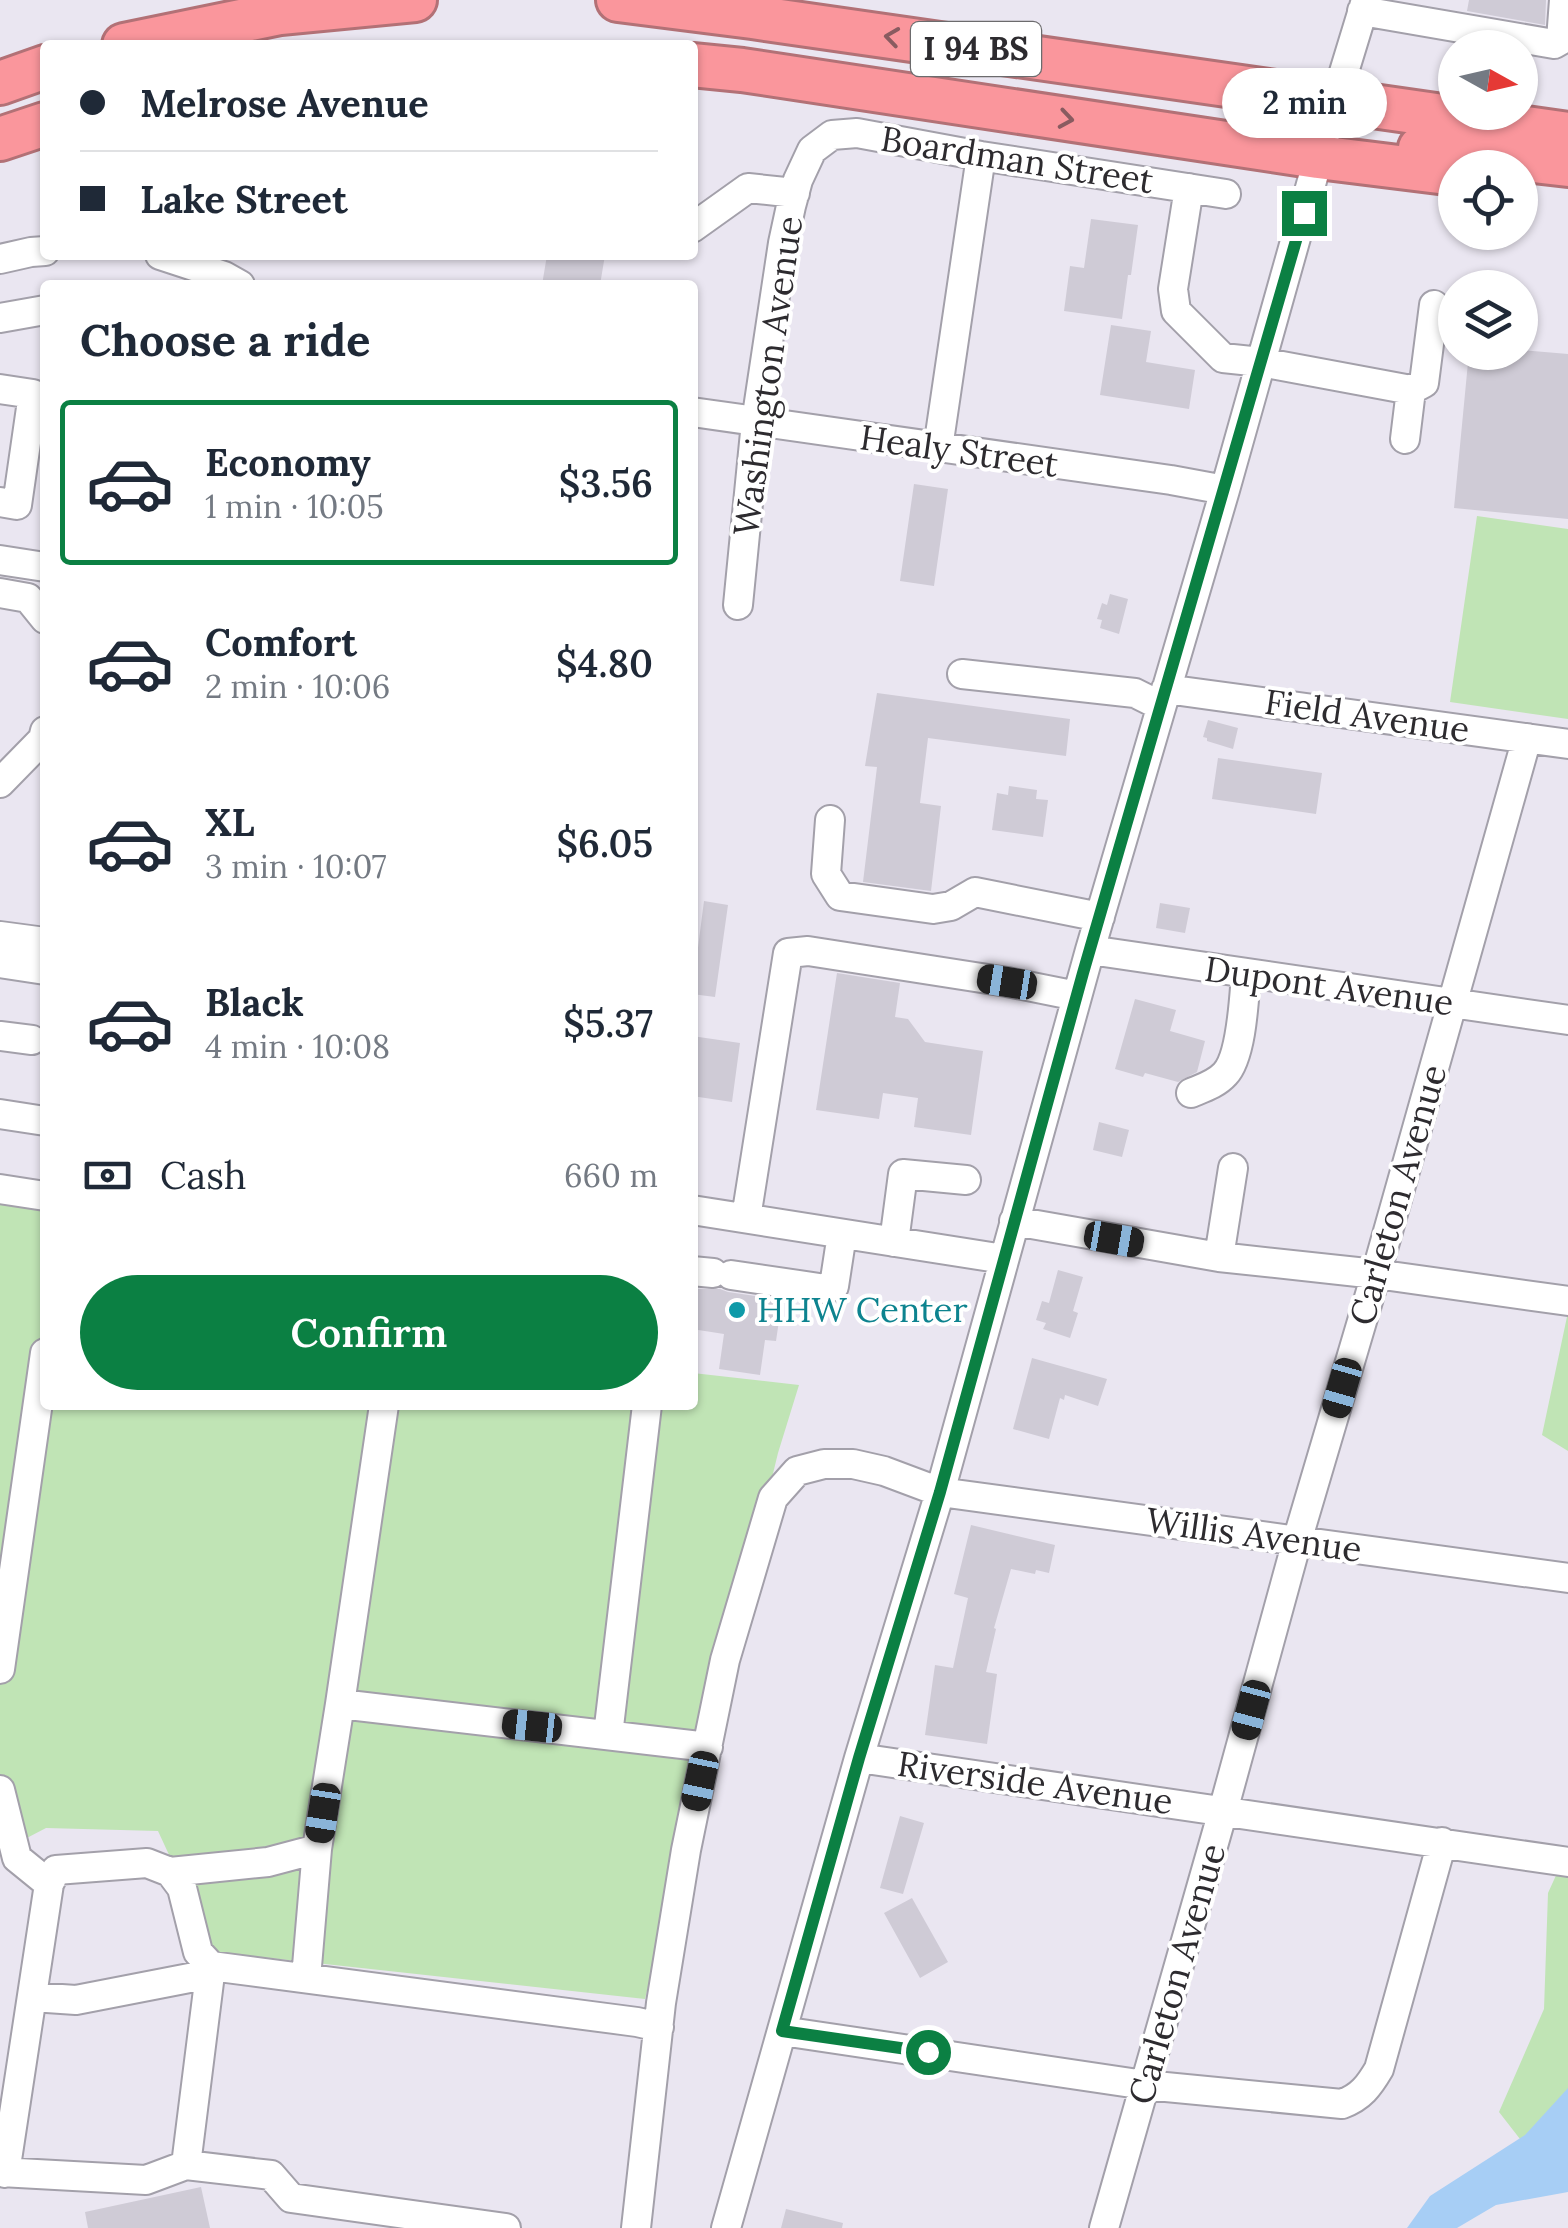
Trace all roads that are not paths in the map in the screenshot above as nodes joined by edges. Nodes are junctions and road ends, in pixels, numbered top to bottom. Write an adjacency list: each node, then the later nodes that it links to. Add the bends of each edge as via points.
1 (415, 0): 5 (highway, via 280,13)
2 (618, 0): 11 (highway, I 94 BS, one-way to 2, via 752,17)
3 (1564, 0): 6 (street)
4 (1364, 6): 6 (street, via 1554,44); 11 (street)
5 (148, 40)
6 (1564, 40)
7 (698, 67): 11 (highway, one-way to 11, via 832,84 863,75 956,77 1158,100)
8 (40, 69): 9 (highway)
9 (0, 83)
10 (40, 126): 13 (highway)
11 (1326, 130): 12 (highway, I 94 BS); 16 (highway); 17 (highway, I 94 BS); 31 (street)
12 (1568, 134)
13 (0, 139)
14 (812, 150): 15 (street, Boardman Street, via 843,132); 21 (street, Washington Avenue)
15 (981, 156): 20 (street, Boardman Street); 37 (street)
16 (1568, 166)
17 (1438, 168)
18 (1538, 184): 19 (highway)
19 (1568, 187)
20 (1190, 188): 22 (street, Boardman Street); 31 (street, via 1173,290 1176,311 1223,358)
21 (795, 193): 23 (street, via 748,188); 35 (street, Washington Avenue)
22 (1226, 194)
23 (698, 224)
24 (40, 251): 25 (street)
25 (0, 259)
26 (175, 260): 27 (street)
27 (231, 280)
28 (1434, 306): 33 (street, via 1424,383)
29 (40, 311): 30 (street)
30 (0, 318)
31 (1261, 362): 33 (street); 38 (street)
32 (0, 389): 39 (street, via 32,394 17,505)
33 (1412, 390): 36 (street)
34 (698, 413): 35 (street, Healy Street)
35 (756, 422): 37 (street, Healy Street); 43 (street, Washington Avenue)
36 (1405, 439)
37 (938, 448): 38 (street, Healy Street)
38 (1224, 490): 46 (street)
39 (0, 502)
40 (0, 560): 41 (street)
41 (40, 565)
42 (0, 593): 44 (street, via 28,598)
43 (738, 605)
44 (40, 613)
45 (962, 674): 46 (street, Field Avenue)
46 (1163, 698): 47 (street, Field Avenue); 52 (street)
47 (1527, 738): 49 (street, Field Avenue); 60 (street, Carleton Avenue)
48 (40, 743): 50 (street)
49 (1568, 744)
50 (0, 783)
51 (830, 820): 52 (street, via 826,874 840,896 933,909 975,892)
52 (1100, 916): 55 (street)
53 (0, 936): 54 (street)
54 (40, 941)
55 (1090, 950): 58 (street, Dupont Avenue); 59 (street)
56 (0, 963): 57 (street)
57 (40, 969)
58 (1246, 974): 60 (street, Dupont Avenue); 64 (street, via 1233,1062 1213,1084)
59 (1077, 996): 72 (street, via 788,953); 73 (street)
60 (1452, 1004): 61 (street, Dupont Avenue); 79 (street, Carleton Avenue)
61 (1568, 1020)
62 (0, 1036): 63 (street)
63 (32, 1040)
64 (1191, 1093)
65 (0, 1114): 66 (street)
66 (40, 1119)
67 (1232, 1168): 76 (street)
68 (966, 1180): 75 (street, via 903,1174)
69 (0, 1190): 70 (street)
70 (40, 1195)
71 (698, 1211): 72 (street)
72 (746, 1218): 74 (street)
73 (1014, 1221): 76 (street); 77 (street)
74 (842, 1234): 75 (street); 78 (street, via 834,1286 826,1289)
75 (894, 1242): 77 (street)
76 (1219, 1257): 79 (street)
77 (1004, 1259): 84 (street)
78 (712, 1273)
79 (1376, 1274): 80 (street); 85 (street, Carleton Avenue)
80 (1568, 1301)
81 (40, 1388): 87 (street)
82 (383, 1410): 88 (street)
83 (646, 1410): 89 (street)
84 (940, 1492): 85 (street, Willis Avenue); 90 (street, Willis Avenue, via 854,1464 796,1470 773,1498); 91 (street)
85 (1297, 1541): 86 (street, Willis Avenue); 93 (street, Carleton Avenue)
86 (1568, 1578)
87 (0, 1669)
88 (340, 1704): 89 (street); 95 (street)
89 (608, 1735): 90 (street)
90 (708, 1747): 102 (street, Willis Avenue)
91 (859, 1758): 93 (street, Riverside Avenue); 103 (street)
92 (0, 1790): 98 (street, via 17,1858)
93 (1223, 1811): 94 (street, Riverside Avenue); 104 (street, Carleton Avenue)
94 (1442, 1842): 96 (street, Riverside Avenue); 104 (street, via 1379,2069 1356,2099 1342,2104)
95 (317, 1849): 97 (street); 100 (street)
96 (1568, 1862)
97 (170, 1872): 98 (street, via 147,1863 56,1870); 99 (street, via 182,1888 198,1952)
98 (49, 1884): 101 (street)
99 (210, 1970): 100 (street); 101 (street, via 76,2000); 105 (street)
100 (306, 1978): 102 (street)
101 (32, 1997): 106 (street)
102 (658, 2026): 108 (street, Willis Avenue)
103 (782, 2031): 104 (street); 109 (street)
104 (1146, 2085): 110 (street, Carleton Avenue)
105 (186, 2166): 106 (street, via 146,2180); 107 (street, via 270,2176 291,2198)
106 (2, 2172)
107 (506, 2228)
108 (636, 2228)
109 (726, 2228)
110 (1104, 2228)

